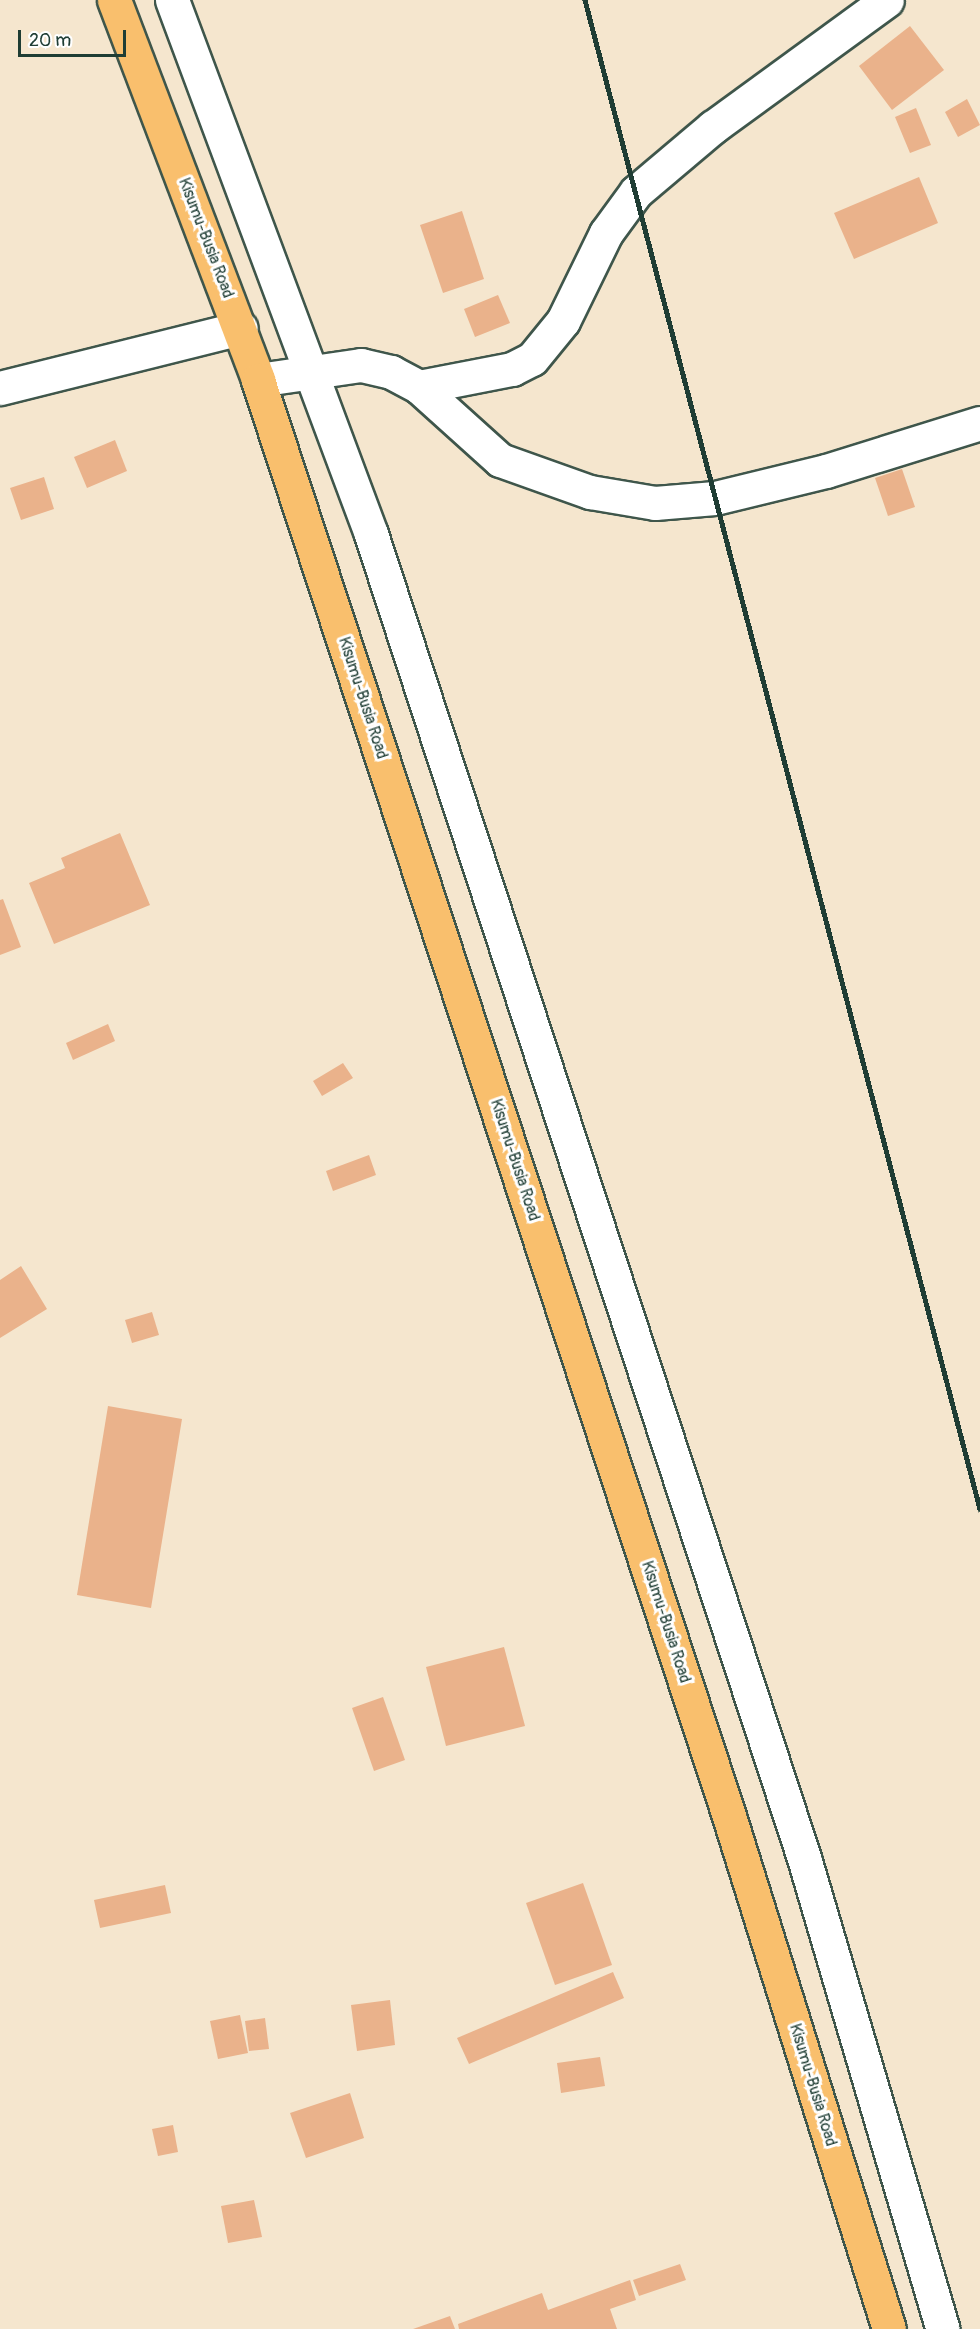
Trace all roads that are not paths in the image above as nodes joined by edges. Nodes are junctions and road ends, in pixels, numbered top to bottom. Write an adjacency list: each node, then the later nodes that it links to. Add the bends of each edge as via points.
1 (114, 0): 4 (highway, Kisumu-Busia Road)
2 (172, 0): 5 (street)
3 (887, 0): 7 (street, via 713,127 636,192 606,233 563,321 532,359 512,369)
4 (241, 328): 6 (highway, Kisumu-Busia Road); 8 (street)
5 (313, 371): 6 (street); 7 (street, via 361,366 391,372); 11 (street, via 800,1846)
6 (258, 380): 10 (highway, Kisumu-Busia Road, via 729,1816)
7 (419, 387): 9 (street, via 500,460 591,492 655,503 716,498 826,471)
8 (0, 388)
9 (980, 423)
10 (888, 2329)
11 (943, 2329)

